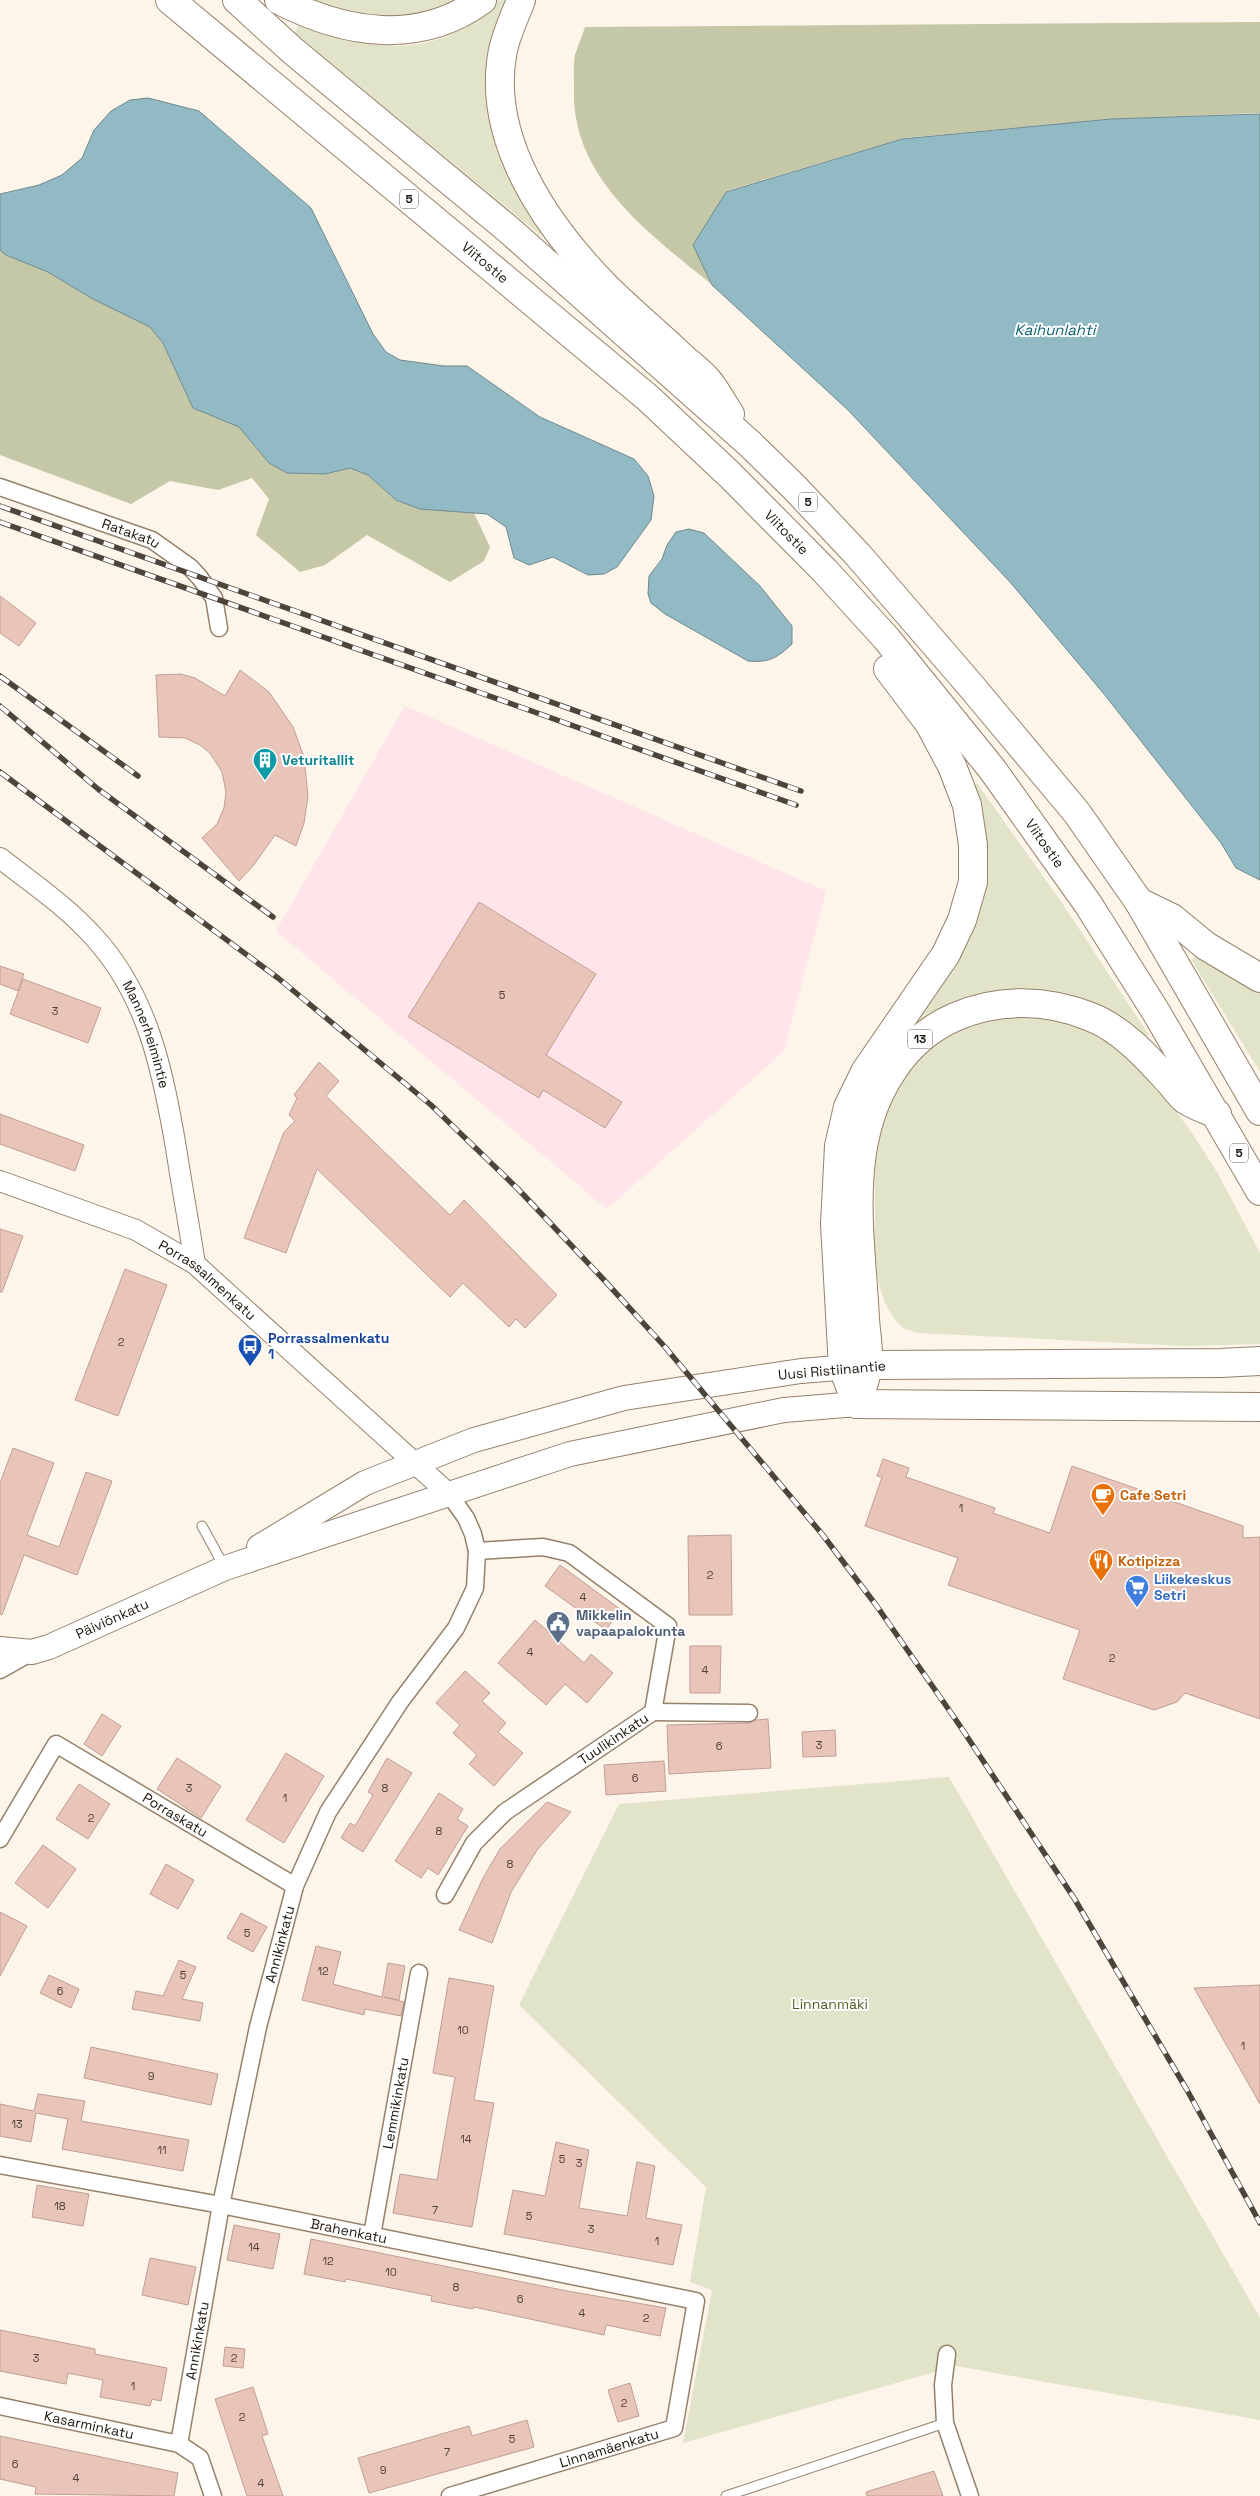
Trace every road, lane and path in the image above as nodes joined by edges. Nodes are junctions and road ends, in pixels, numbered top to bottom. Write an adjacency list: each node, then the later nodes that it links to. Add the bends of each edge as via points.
1 (170, 0): 8 (highway, Viitostie / 5, via 648,398)
2 (237, 0): 6 (highway, 5, via 293,51 509,230)
3 (279, 0): 4 (highway, via 325,20 383,32 441,22)
4 (482, 0)
5 (521, 0): 6 (highway, via 505,44 501,88 506,129 516,161 566,241 606,287 709,382)
6 (750, 444): 11 (highway, 5, via 858,555 971,686 1077,813)
7 (0, 487): 9 (street, Ratakatu, via 152,540 200,578 214,598)
8 (826, 571): 14 (highway, Viitostie / 5, via 886,638 992,769 1088,904); 19 (highway, via 874,651 929,723 952,766 967,805 973,845 973,882 962,920 946,954 865,1072 848,1107 839,1146 835,1224)
9 (219, 628)
10 (0, 858): 17 (street, Mannerheimintie, via 94,936 123,974 142,1011 166,1094)
11 (1139, 902): 12 (highway, via 1172,918 1206,946); 13 (highway, 5)
12 (1260, 978)
13 (1260, 1111)
14 (1217, 1114): 16 (highway, Viitostie / 5); 19 (highway, 13, via 1186,1100 1145,1055 1119,1034 1092,1017 1067,1009 1015,1002 978,1007 944,1022 922,1037 899,1061 882,1086 869,1116 861,1152)
15 (0, 1181): 17 (street, Porrassalmenkatu, via 136,1230)
16 (1260, 1191)
17 (196, 1264): 22 (street, Porrassalmenkatu)
18 (1260, 1361): 19 (highway, Uusi Ristiinantie)
19 (855, 1367): 20 (highway); 22 (main road, Uusi Ristiinantie, via 801,1371 624,1398 474,1440)
20 (857, 1404): 21 (highway); 23 (main road, via 784,1410 570,1454)
21 (1260, 1407)
22 (414, 1462): 23 (street, Porrassalmenkatu); 26 (main road, Päiviönkatu, via 365,1483)
23 (449, 1494): 25 (street, Annikinkatu, via 466,1518); 26 (main road, Päiviönkatu)
24 (202, 1526): 26 (lane)
25 (477, 1551): 30 (street, Tuulikinkatu, via 543,1547 569,1553 668,1626); 33 (street, Annikinkatu, via 476,1588 456,1628 400,1702 328,1812)
26 (225, 1568): 28 (main road, Päiviönkatu, via 49,1648)
27 (0, 1649): 28 (main road)
28 (32, 1652): 29 (street, Päiviönkatu)
29 (0, 1670)
30 (653, 1712): 31 (street); 34 (street, Tuulikinkatu, via 505,1812 474,1843)
31 (749, 1713)
32 (0, 1839): 33 (street, Porraskatu, via 56,1744)
33 (295, 1886): 37 (street, Annikinkatu, via 258,2027)
34 (445, 1894)
35 (419, 1973): 38 (street, Lemmikinkatu)
36 (0, 2164): 37 (street, Brahenkatu)
37 (221, 2204): 38 (street, Brahenkatu); 43 (street, Annikinkatu)
38 (372, 2235): 39 (street, Brahenkatu)
39 (696, 2302): 45 (street, Linnamäenkatu, via 674,2428)
40 (948, 2354): 42 (street, via 942,2385)
41 (0, 2406): 43 (street, Kasarminkatu)
42 (945, 2423): 46 (lane); 47 (street)
43 (179, 2444): 44 (street, via 200,2458)
44 (213, 2496)
45 (450, 2496)
46 (726, 2496)
47 (970, 2496)

